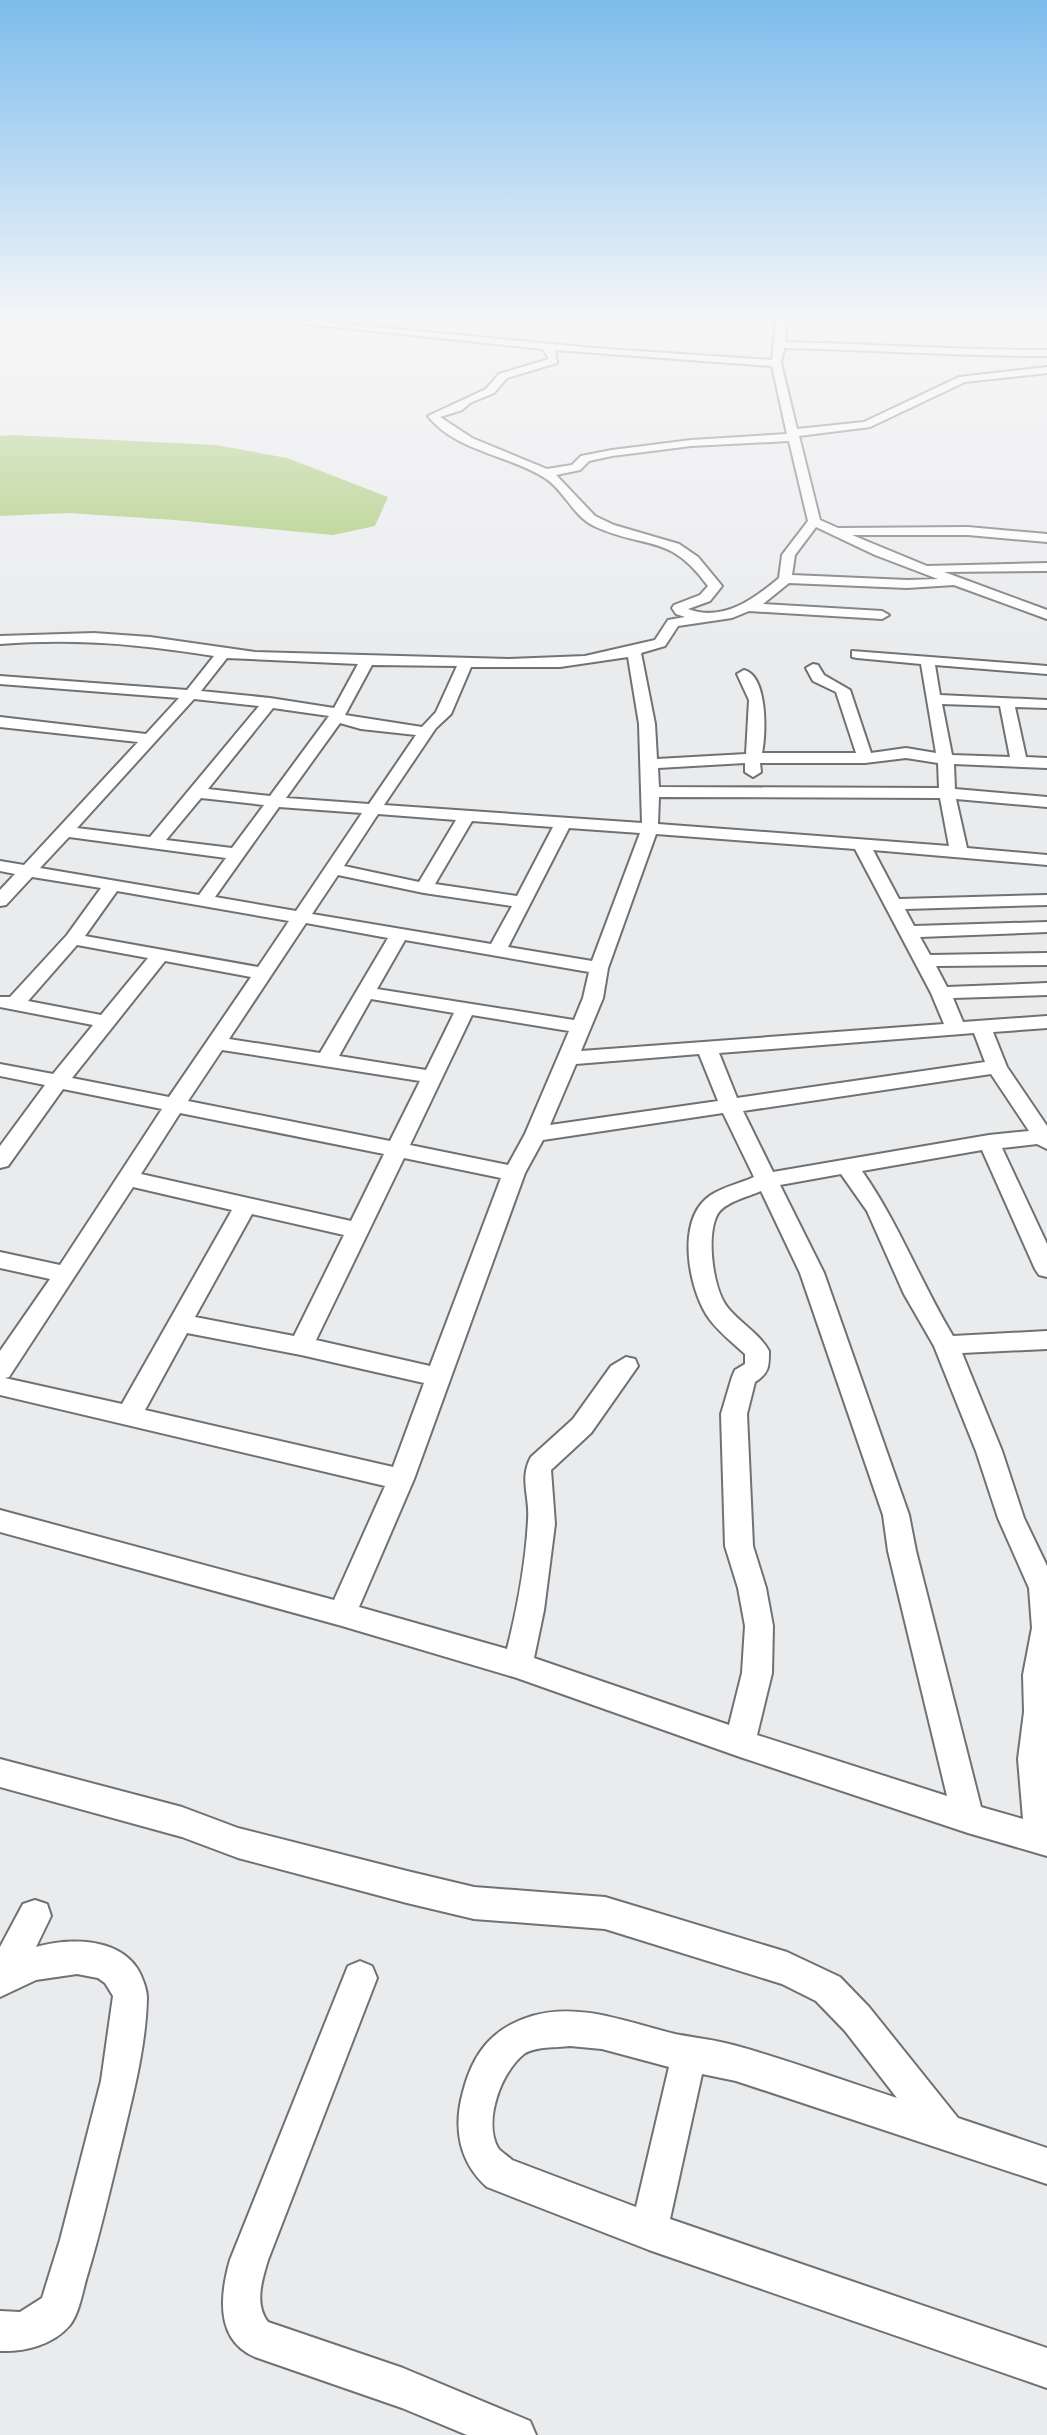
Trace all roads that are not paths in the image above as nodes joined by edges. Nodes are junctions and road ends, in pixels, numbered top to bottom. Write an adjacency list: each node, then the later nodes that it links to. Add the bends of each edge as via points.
1 (460, 435): 3 (street)
2 (794, 435): 3 (street, via 612,453 585,458 576,468); 4 (street)
3 (545, 473): 14 (street, via 567,489 590,518 618,530 671,543 692,555 715,589 699,601 678,608)
4 (814, 522): 5 (street); 9 (street, via 793,545 784,571)
5 (830, 531): 6 (street, via 969,531); 8 (street)
6 (1047, 538)
7 (1047, 567): 8 (street)
8 (925, 569): 10 (street)
9 (786, 579): 10 (street); 11 (street)
10 (957, 582): 13 (street)
11 (747, 607): 12 (street); 14 (street)
12 (882, 615)
13 (1047, 615)
14 (704, 619): 16 (street, via 673,623 660,643)
15 (0, 640): 17 (street, via 106,637)
16 (634, 652): 21 (street, via 578,662); 40 (street)
17 (224, 653): 20 (street); 26 (street)
18 (857, 654): 19 (street)
19 (928, 660): 23 (street); 27 (street)
20 (366, 662): 21 (street); 31 (street)
21 (466, 662): 33 (street, via 443,714)
22 (813, 668): 35 (street, via 818,678 838,687 846,696)
23 (1047, 670)
24 (744, 674): 36 (street, via 754,691 759,714)
25 (0, 680): 26 (street)
26 (192, 693): 28 (street); 34 (street)
27 (933, 699): 29 (street); 37 (street)
28 (270, 702): 31 (street); 43 (street)
29 (1006, 702): 30 (street); 38 (street)
30 (1047, 704)
31 (337, 715): 33 (street, via 361,724); 45 (street)
32 (0, 722): 34 (street)
33 (426, 732): 47 (street)
34 (149, 739): 51 (street)
35 (865, 758): 36 (street); 37 (street, via 906,753)
36 (750, 759): 40 (street); 42 (street)
37 (945, 759): 38 (street); 44 (street)
38 (1019, 762): 39 (street)
39 (1047, 763)
40 (650, 764): 41 (street)
41 (651, 792): 42 (street); 50 (street)
42 (757, 792): 44 (street)
43 (197, 793): 45 (street); 52 (street)
44 (947, 793): 46 (street); 54 (street)
45 (276, 802): 47 (street); 55 (street)
46 (1047, 802)
47 (374, 808): 48 (street); 58 (street)
48 (467, 815): 49 (street); 61 (street)
49 (564, 822): 50 (street); 65 (street)
50 (650, 828): 53 (street); 76 (street)
51 (63, 831): 52 (street); 59 (street)
52 (154, 843): 55 (street)
53 (861, 844): 54 (street); 66 (street)
54 (959, 852): 56 (street)
55 (236, 854): 64 (street)
56 (1047, 860)
57 (0, 866): 59 (street)
58 (333, 869): 61 (street); 67 (street)
59 (27, 871): 60 (street); 63 (street)
60 (112, 886): 64 (street); 71 (street)
61 (424, 888): 65 (street)
62 (1047, 900): 66 (street)
63 (0, 901)
64 (202, 901): 67 (street)
65 (522, 902): 72 (street)
66 (894, 904): 69 (street)
67 (300, 918): 70 (street); 77 (street)
68 (1047, 927): 69 (street)
69 (908, 932): 75 (street)
70 (399, 934): 72 (street); 79 (street)
71 (73, 939): 73 (street); 81 (street)
72 (497, 951): 76 (street)
73 (161, 954): 77 (street); 83 (street)
74 (1047, 959): 75 (street)
75 (923, 961): 80 (street)
76 (600, 968): 85 (street)
77 (263, 974): 88 (street)
78 (1047, 989): 80 (street)
79 (368, 993): 82 (street); 91 (street)
80 (941, 993): 87 (street)
81 (8, 1003): 83 (street)
82 (466, 1008): 85 (street); 94 (street)
83 (106, 1022): 95 (street)
84 (1047, 1022): 86 (street)
85 (581, 1027): 90 (street)
86 (981, 1027): 87 (street); 92 (street)
87 (955, 1028): 89 (street)
88 (216, 1043): 91 (street); 96 (street)
89 (707, 1048): 90 (street); 97 (street)
90 (568, 1058): 98 (street)
91 (326, 1060): 94 (street)
92 (998, 1067): 97 (street); 99 (street)
93 (0, 1070): 95 (street)
94 (432, 1077): 101 (street)
95 (58, 1082): 96 (street); 102 (street)
96 (174, 1106): 101 (street); 105 (street)
97 (730, 1106): 98 (street); 106 (street)
98 (536, 1134): 104 (street)
99 (1046, 1138): 100 (street)
100 (989, 1142): 103 (street); 110 (street)
101 (397, 1149): 104 (street); 108 (street)
102 (0, 1161)
103 (847, 1166): 106 (street); 114 (street, via 877,1209 916,1294)
104 (514, 1173): 118 (street)
105 (129, 1179): 107 (street); 111 (street)
106 (768, 1180): 125 (street, via 711,1205 699,1255 716,1311 757,1351 759,1361 758,1368 744,1377 734,1414 739,1546 759,1626 757,1673); 127 (street, via 812,1272 896,1515)
107 (246, 1205): 108 (street); 112 (street)
108 (357, 1230): 115 (street)
109 (0, 1260): 111 (street)
110 (1047, 1269)
111 (66, 1274): 117 (street)
112 (179, 1323): 115 (street); 120 (street)
113 (1047, 1340): 114 (street)
114 (946, 1345): 128 (street, via 1011,1518 1043,1588 1046,1628 1038,1675 1039,1712 1033,1759)
115 (301, 1346): 118 (street)
116 (626, 1366): 124 (street, via 613,1377 606,1394 581,1427 536,1471 543,1520 527,1632)
117 (0, 1370)
118 (439, 1377): 121 (street)
119 (0, 1386): 120 (street)
120 (129, 1415): 121 (street)
121 (401, 1479): 123 (street)
122 (0, 1521): 123 (street)
123 (342, 1614): 124 (street)
124 (517, 1665): 125 (street)
125 (740, 1743): 127 (street)
126 (0, 1773): 133 (street, via 182,1822 238,1843 407,1887 474,1903 605,1913 787,1969 828,1989 857,2019)
127 (968, 1818): 128 (street)
128 (1044, 1840)
129 (35, 1916): 131 (street)
130 (360, 1978): 138 (street, via 249,2260 240,2289 241,2315 255,2337 403,2388)
131 (0, 1980): 136 (street, via 36,1964 76,1957 101,1961 117,1969 129,1985 130,1996 119,2080 79,2240 57,2310 39,2325 20,2332)
132 (688, 2054): 133 (street, via 736,2063); 135 (street); 135 (street, via 603,2032 533,2032 512,2042 486,2071 476,2110 479,2149 485,2161 500,2174)
133 (945, 2131): 134 (street)
134 (1047, 2166)
135 (649, 2231): 137 (street)
136 (0, 2331)
137 (1047, 2367)
138 (516, 2435)

